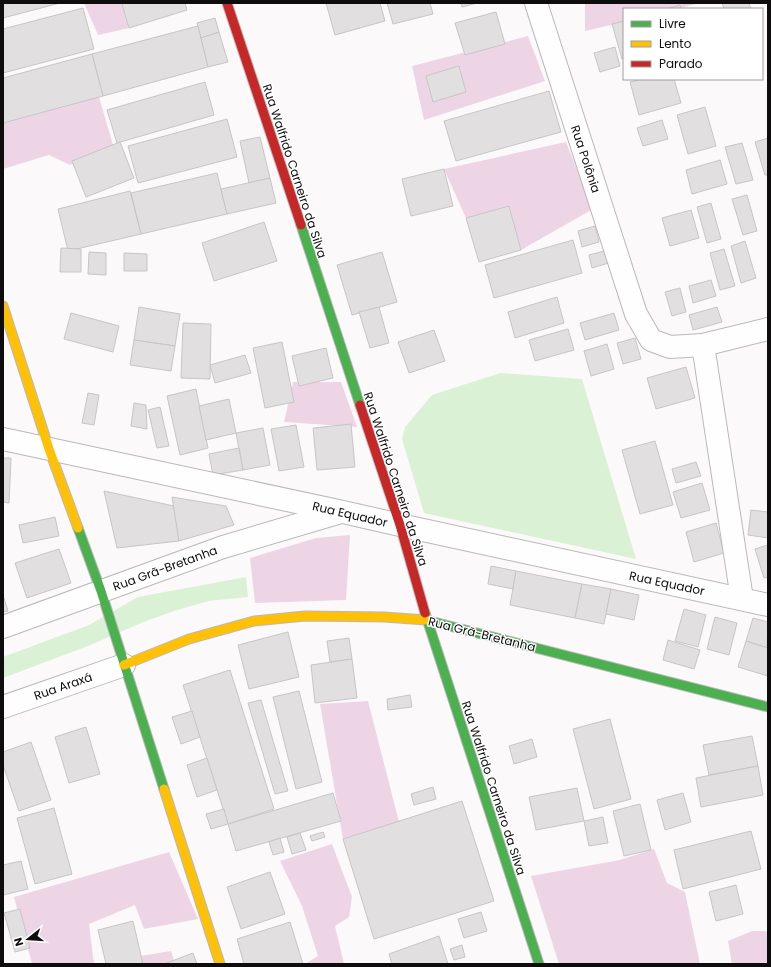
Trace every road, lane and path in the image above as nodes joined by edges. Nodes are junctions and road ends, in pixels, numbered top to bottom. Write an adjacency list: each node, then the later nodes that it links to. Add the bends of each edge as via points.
1 (227, 3): 9 (main road, Rua Walfrido Carneiro da Silva)
2 (536, 3): 5 (street, Rua Polônia, via 636,314 651,340 670,347)
3 (3, 306): 7 (main road)
4 (768, 329): 5 (street, Rua Polônia)
5 (703, 344): 11 (street)
6 (3, 439): 7 (street, Rua Equador)
7 (49, 449): 8 (street, Rua Equador); 10 (main road)
8 (343, 512): 9 (street, Rua Equador); 10 (street, Rua Grã-Bretanha, via 223,547)
9 (400, 525): 11 (street, Rua Equador); 13 (main road, Rua Walfrido Carneiro da Silva)
10 (101, 591): 14 (street); 15 (main road)
11 (742, 599): 12 (street, Rua Equador)
12 (768, 605)
13 (427, 620): 15 (main road, Rua Grã-Bretanha, via 305,616 254,621 189,639); 17 (main road, Rua Grã-Bretanha); 19 (main road, Rua Walfrido Carneiro da Silva)
14 (3, 627)
15 (124, 665): 16 (street, Rua Araxá); 18 (main road)
16 (3, 707)
17 (768, 707)
18 (220, 964)
19 (539, 964)

